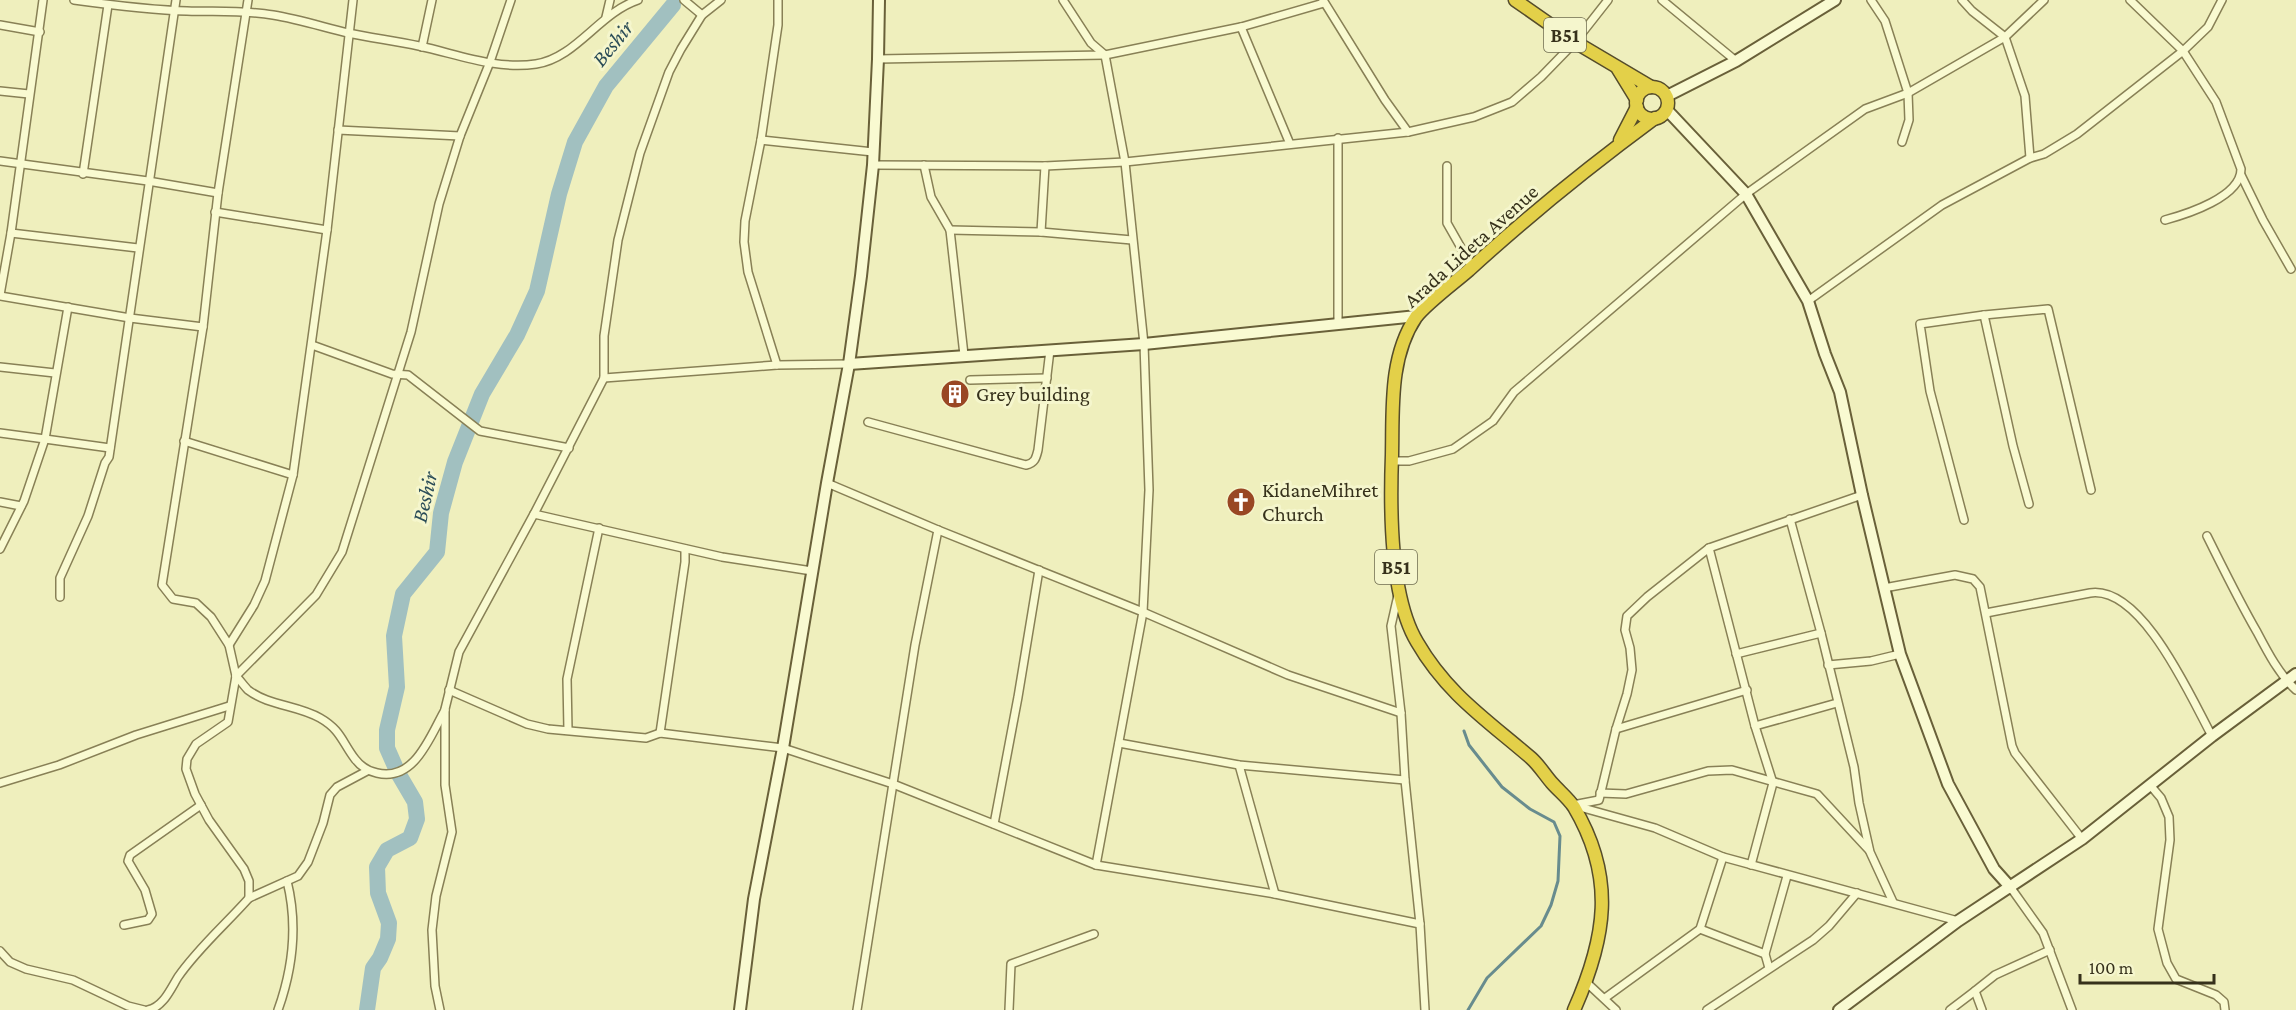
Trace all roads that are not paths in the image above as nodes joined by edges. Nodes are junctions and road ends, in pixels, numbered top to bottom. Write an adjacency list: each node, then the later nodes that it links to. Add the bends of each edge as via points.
1 (43, 0): 32 (street)
2 (74, 0): 25 (street)
3 (176, 0): 26 (street)
4 (248, 0): 27 (street)
5 (353, 0): 33 (street)
6 (432, 0): 36 (street)
7 (511, 0): 41 (street)
8 (610, 0): 29 (street)
9 (638, 0): 29 (street)
10 (684, 0): 28 (street)
11 (721, 0): 28 (street)
12 (778, 0): 55 (street, via 778,25)
13 (879, 0): 39 (street)
14 (1063, 0): 38 (street, via 1091,43)
15 (1515, 0): 35 (highway, B51)
16 (1608, 0): 35 (street)
17 (1662, 0): 40 (street)
18 (1835, 0): 40 (street)
19 (1871, 0): 45 (street, via 1884,21)
20 (1962, 0): 34 (street)
21 (2044, 0): 34 (street)
22 (2130, 0): 37 (street)
23 (2222, 0): 37 (street, via 2208,27)
24 (1324, 2): 31 (street); 52 (street)
25 (108, 5): 26 (street); 68 (street)
26 (174, 11): 27 (street); 70 (street)
27 (244, 14): 33 (street, via 271,15); 71 (street)
28 (702, 15): 100 (street, via 669,72 640,153 618,240 604,336)
29 (606, 17): 41 (street, via 579,42 552,59 523,65)
30 (0, 25): 32 (street)
31 (1241, 27): 38 (street); 57 (street)
32 (40, 32): 46 (street)
33 (348, 33): 36 (street); 51 (street)
34 (2005, 36): 45 (street); 60 (street, via 2025,96)
35 (1575, 42): 42 (highway, B51); 52 (street, via 1512,102 1474,117)
36 (422, 47): 41 (street)
37 (2183, 51): 60 (street, via 2077,134); 69 (street, via 2222,116)
38 (1105, 55): 39 (street); 62 (street)
39 (878, 59): 59 (street)
40 (1736, 61): 47 (street)
41 (490, 62): 53 (street)
42 (1617, 68): 43 (highway, B51); 48 (highway, B51)
43 (1651, 87): 47 (highway, B51); 48 (highway, Arada Lideta Avenue / B51, via 1640,92)
44 (0, 91): 46 (street)
45 (1908, 93): 56 (street, via 1909,120); 72 (street, via 1865,109)
46 (29, 94): 63 (street)
47 (1667, 96): 49 (highway)
48 (1637, 104): 50 (highway, B51, via 1641,114); 58 (highway, Arada Lideta Avenue / B51)
49 (1666, 110): 50 (highway, Arada Lideta Avenue / B51); 72 (street)
50 (1655, 118): 58 (highway, Arada Lideta Avenue / B51)
51 (338, 130): 53 (street); 75 (street)
52 (1408, 132): 54 (street)
53 (460, 136): 99 (street, via 439,204 418,306)
54 (1338, 138): 57 (street); 89 (street)
55 (760, 140): 59 (street); 96 (street, via 744,242 748,272)
56 (1902, 142)
57 (1290, 144): 62 (street)
58 (1618, 144): 81 (highway, Arada Lideta Avenue / B51)
59 (873, 152): 64 (street)
60 (2030, 158): 84 (street, via 1941,205)
61 (0, 161): 63 (street)
62 (1125, 162): 66 (street); 79 (street)
63 (21, 164): 68 (street); 78 (street)
64 (873, 165): 65 (street); 95 (street)
65 (924, 165): 66 (street); 76 (street, via 931,198)
66 (1045, 166): 77 (street)
67 (1446, 166): 81 (street, via 1447,223)
68 (83, 174): 70 (street)
69 (2241, 175): 74 (street, via 2231,190 2198,210); 82 (street)
70 (148, 180): 71 (street); 80 (street)
71 (218, 193): 73 (street)
72 (1746, 194): 84 (street); 109 (street, via 1514,392 1493,421 1453,449 1409,461)
73 (215, 212): 75 (street); 90 (street)
74 (2165, 220)
75 (327, 230): 92 (street)
76 (950, 230): 77 (street); 94 (street)
77 (1041, 232): 79 (street)
78 (11, 233): 80 (street); 83 (street)
79 (1132, 240): 91 (street)
80 (138, 248): 88 (street)
81 (1472, 267): 87 (highway, Arada Lideta Avenue / B51)
82 (2291, 269)
83 (0, 295): 85 (street)
84 (1808, 301): 113 (street, via 1840,392)
85 (68, 307): 88 (street); 98 (street)
86 (1984, 315): 112 (street, via 2048,309); 115 (street); 119 (street, via 1920,324 1930,391)
87 (1417, 316): 89 (street); 109 (highway, Arada Lideta Avenue / B51, via 1402,346 1394,382)
88 (130, 318): 90 (street); 107 (street)
89 (1338, 323): 91 (street)
90 (203, 327): 106 (street)
91 (1143, 344): 93 (street); 131 (street, via 1149,490)
92 (312, 345): 99 (street); 110 (street)
93 (1050, 350): 94 (street); 101 (street)
94 (964, 356): 95 (street)
95 (849, 364): 96 (street); 111 (street)
96 (777, 366): 100 (street)
97 (0, 367): 98 (street)
98 (55, 373): 105 (street)
99 (398, 375): 108 (street, via 408,375 480,431); 139 (street, via 342,552 316,595)
100 (604, 378): 108 (street)
101 (1047, 378): 102 (street); 103 (street, via 1038,450 1035,461 1026,465)
102 (970, 380)
103 (868, 422)
104 (0, 433): 105 (street)
105 (45, 439): 107 (street); 116 (street)
106 (184, 441): 110 (street); 134 (street, via 162,585 173,599 196,603)
107 (110, 448): 130 (street, via 88,516 60,578)
108 (569, 448): 117 (street)
109 (1392, 461): 129 (highway, Arada Lideta Avenue / B51, via 1393,544)
110 (293, 475): 134 (street, via 265,581)
111 (827, 483): 121 (street); 127 (street)
112 (2091, 490)
113 (1862, 495): 118 (street); 128 (street)
114 (0, 502): 116 (street)
115 (2029, 504)
116 (21, 506): 124 (street)
117 (534, 514): 120 (street); 141 (street, via 459,652)
118 (1790, 519): 123 (street); 133 (street)
119 (1964, 520)
120 (599, 528): 125 (street); 150 (street, via 567,679)
121 (938, 530): 126 (street); 160 (street)
122 (2207, 536): 140 (street)
123 (1709, 548): 135 (street); 149 (street, via 1627,616 1625,630 1632,670)
124 (0, 549)
125 (685, 549): 127 (street); 151 (street)
126 (1039, 570): 131 (street); 165 (street)
127 (812, 571): 154 (street)
128 (1884, 588): 132 (street, via 1955,575 1973,579 1980,587); 136 (street)
129 (1399, 592): 147 (street, via 1390,626); 164 (highway, Arada Lideta Avenue / B51, via 1415,640 1437,671 1463,702 1533,760)
130 (60, 597)
131 (1143, 612): 147 (street, via 1288,675); 153 (street)
132 (1986, 613): 152 (street, via 2105,592 2142,619 2165,651); 166 (street, via 2015,753)
133 (1821, 633): 135 (street); 137 (street)
134 (229, 645): 139 (street)
135 (1736, 654): 142 (street)
136 (1900, 654): 137 (street); 173 (street, via 1948,784 1994,869)
137 (1828, 665): 144 (street)
138 (2296, 674): 140 (street)
139 (236, 676): 145 (street); 156 (street, via 248,690 277,704 303,710 333,727)
140 (2286, 681): 143 (street); 152 (street)
141 (449, 690): 146 (street); 150 (street, via 527,724)
142 (1747, 690): 148 (street); 149 (street)
143 (2296, 690)
144 (1837, 703): 148 (street); 167 (street)
145 (230, 706): 158 (street); 163 (street, via 225,726 196,744 187,759 186,769)
146 (445, 709): 156 (street, via 409,767 386,775); 192 (street, via 445,785 452,832 432,930)
147 (1401, 713): 157 (street)
148 (1755, 726): 159 (street)
149 (1616, 729): 162 (street)
150 (568, 730): 151 (street, via 646,738)
151 (660, 733): 154 (street)
152 (2212, 736): 161 (street)
153 (1119, 743): 155 (street); 169 (street)
154 (783, 748): 160 (street); 193 (street, via 754,899)
155 (1239, 765): 157 (street); 175 (street)
156 (367, 771): 172 (street, via 330,795 308,862 298,876)
157 (1405, 780): 179 (street)
158 (0, 783)
159 (1773, 783): 162 (street, via 1721,769 1626,794); 167 (street, via 1817,794); 170 (street)
160 (893, 784): 165 (street); 194 (street)
161 (2150, 785): 166 (street); 204 (street, via 2169,817 2170,840 2158,928 2167,963 2176,980 2217,995)
162 (1600, 793): 164 (street, via 1599,800)
163 (201, 805): 176 (street, via 244,869 249,880); 180 (street, via 130,855 128,861 145,890 152,914 148,920)
164 (1573, 805): 168 (street, via 1654,828); 187 (highway, Arada Lideta Avenue / B51, via 1598,865 1603,900)
165 (994, 824): 169 (street)
166 (2082, 839): 173 (street)
167 (1870, 852): 177 (street)
168 (1723, 857): 170 (street); 181 (street)
169 (1096, 865): 175 (street)
170 (1751, 865): 171 (street)
171 (1787, 876): 174 (street); 185 (street)
172 (287, 881): 176 (street); 191 (street, via 293,904 293,951)
173 (2011, 888): 178 (street); 183 (street, via 2043,933)
174 (1857, 893): 177 (street); 186 (street, via 1829,927)
175 (1275, 894): 179 (street)
176 (249, 898): 190 (street)
177 (1893, 902): 178 (street)
178 (1958, 921): 200 (street)
179 (1420, 924): 196 (street)
180 (124, 926)
181 (1700, 929): 185 (street); 189 (street)
182 (1094, 934): 195 (street, via 1011,964)
183 (2050, 950): 188 (street, via 1995,975); 203 (street)
184 (0, 951): 190 (street, via 10,962 26,969 73,980 128,1006)
185 (1765, 954): 186 (street)
186 (1769, 968): 199 (street)
187 (1586, 982): 189 (street); 197 (highway, Arada Lideta Avenue / B51)
188 (1975, 991): 201 (street); 202 (street)
189 (1605, 998): 198 (street)
190 (151, 1010)
191 (278, 1010)
192 (440, 1010)
193 (740, 1010)
194 (856, 1010)
195 (1009, 1010)
196 (1425, 1010)
197 (1574, 1010)
198 (1616, 1010)
199 (1707, 1010)
200 (1839, 1010)
201 (1950, 1010)
202 (1982, 1010)
203 (2072, 1010)
204 (2225, 1010)

